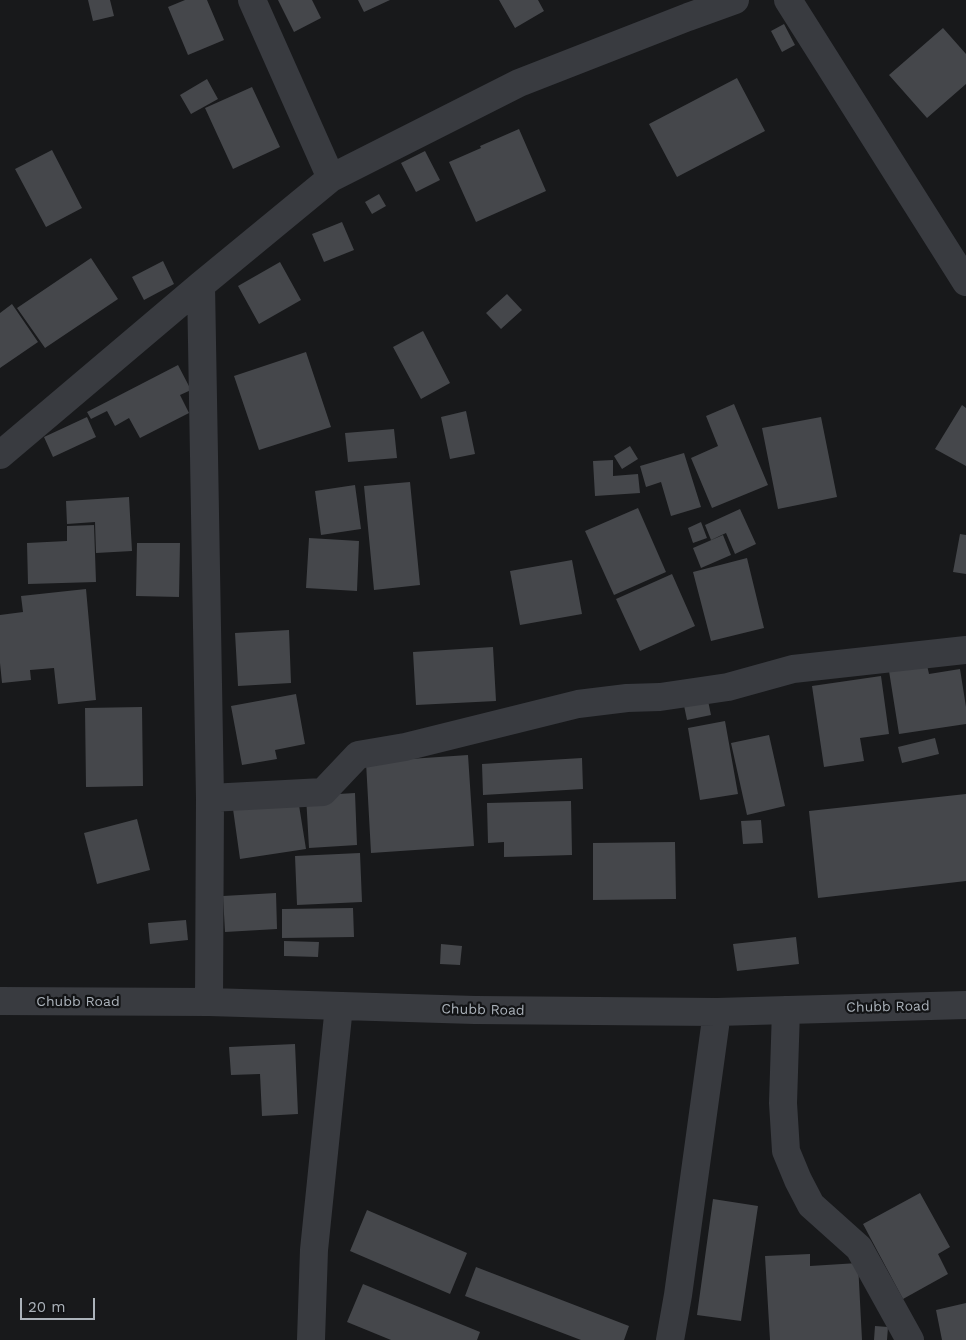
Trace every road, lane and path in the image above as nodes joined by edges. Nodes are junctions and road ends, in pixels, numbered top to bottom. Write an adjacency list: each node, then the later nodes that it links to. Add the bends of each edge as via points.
1 (252, 0): 5 (street)
2 (735, 0): 4 (street)
3 (788, 0): 6 (street)
4 (685, 9): 5 (street, via 519,83)
5 (331, 178): 7 (street)
6 (966, 282)
7 (202, 285): 8 (street); 10 (street)
8 (0, 454)
9 (966, 650): 10 (street, via 793,669 728,687 578,704 405,747 358,755 323,792)
10 (210, 798): 12 (street)
11 (0, 1001): 12 (street, Chubb Road)
12 (209, 1002): 13 (street, Chubb Road)
13 (339, 1006): 16 (street, Chubb Road); 17 (street, via 314,1250)
14 (966, 1006): 15 (street, Chubb Road)
15 (786, 1010): 16 (street, Chubb Road); 19 (street, via 783,1103 786,1151 811,1205 859,1248)
16 (717, 1012): 18 (street)
17 (311, 1340)
18 (670, 1340)
19 (910, 1340)

